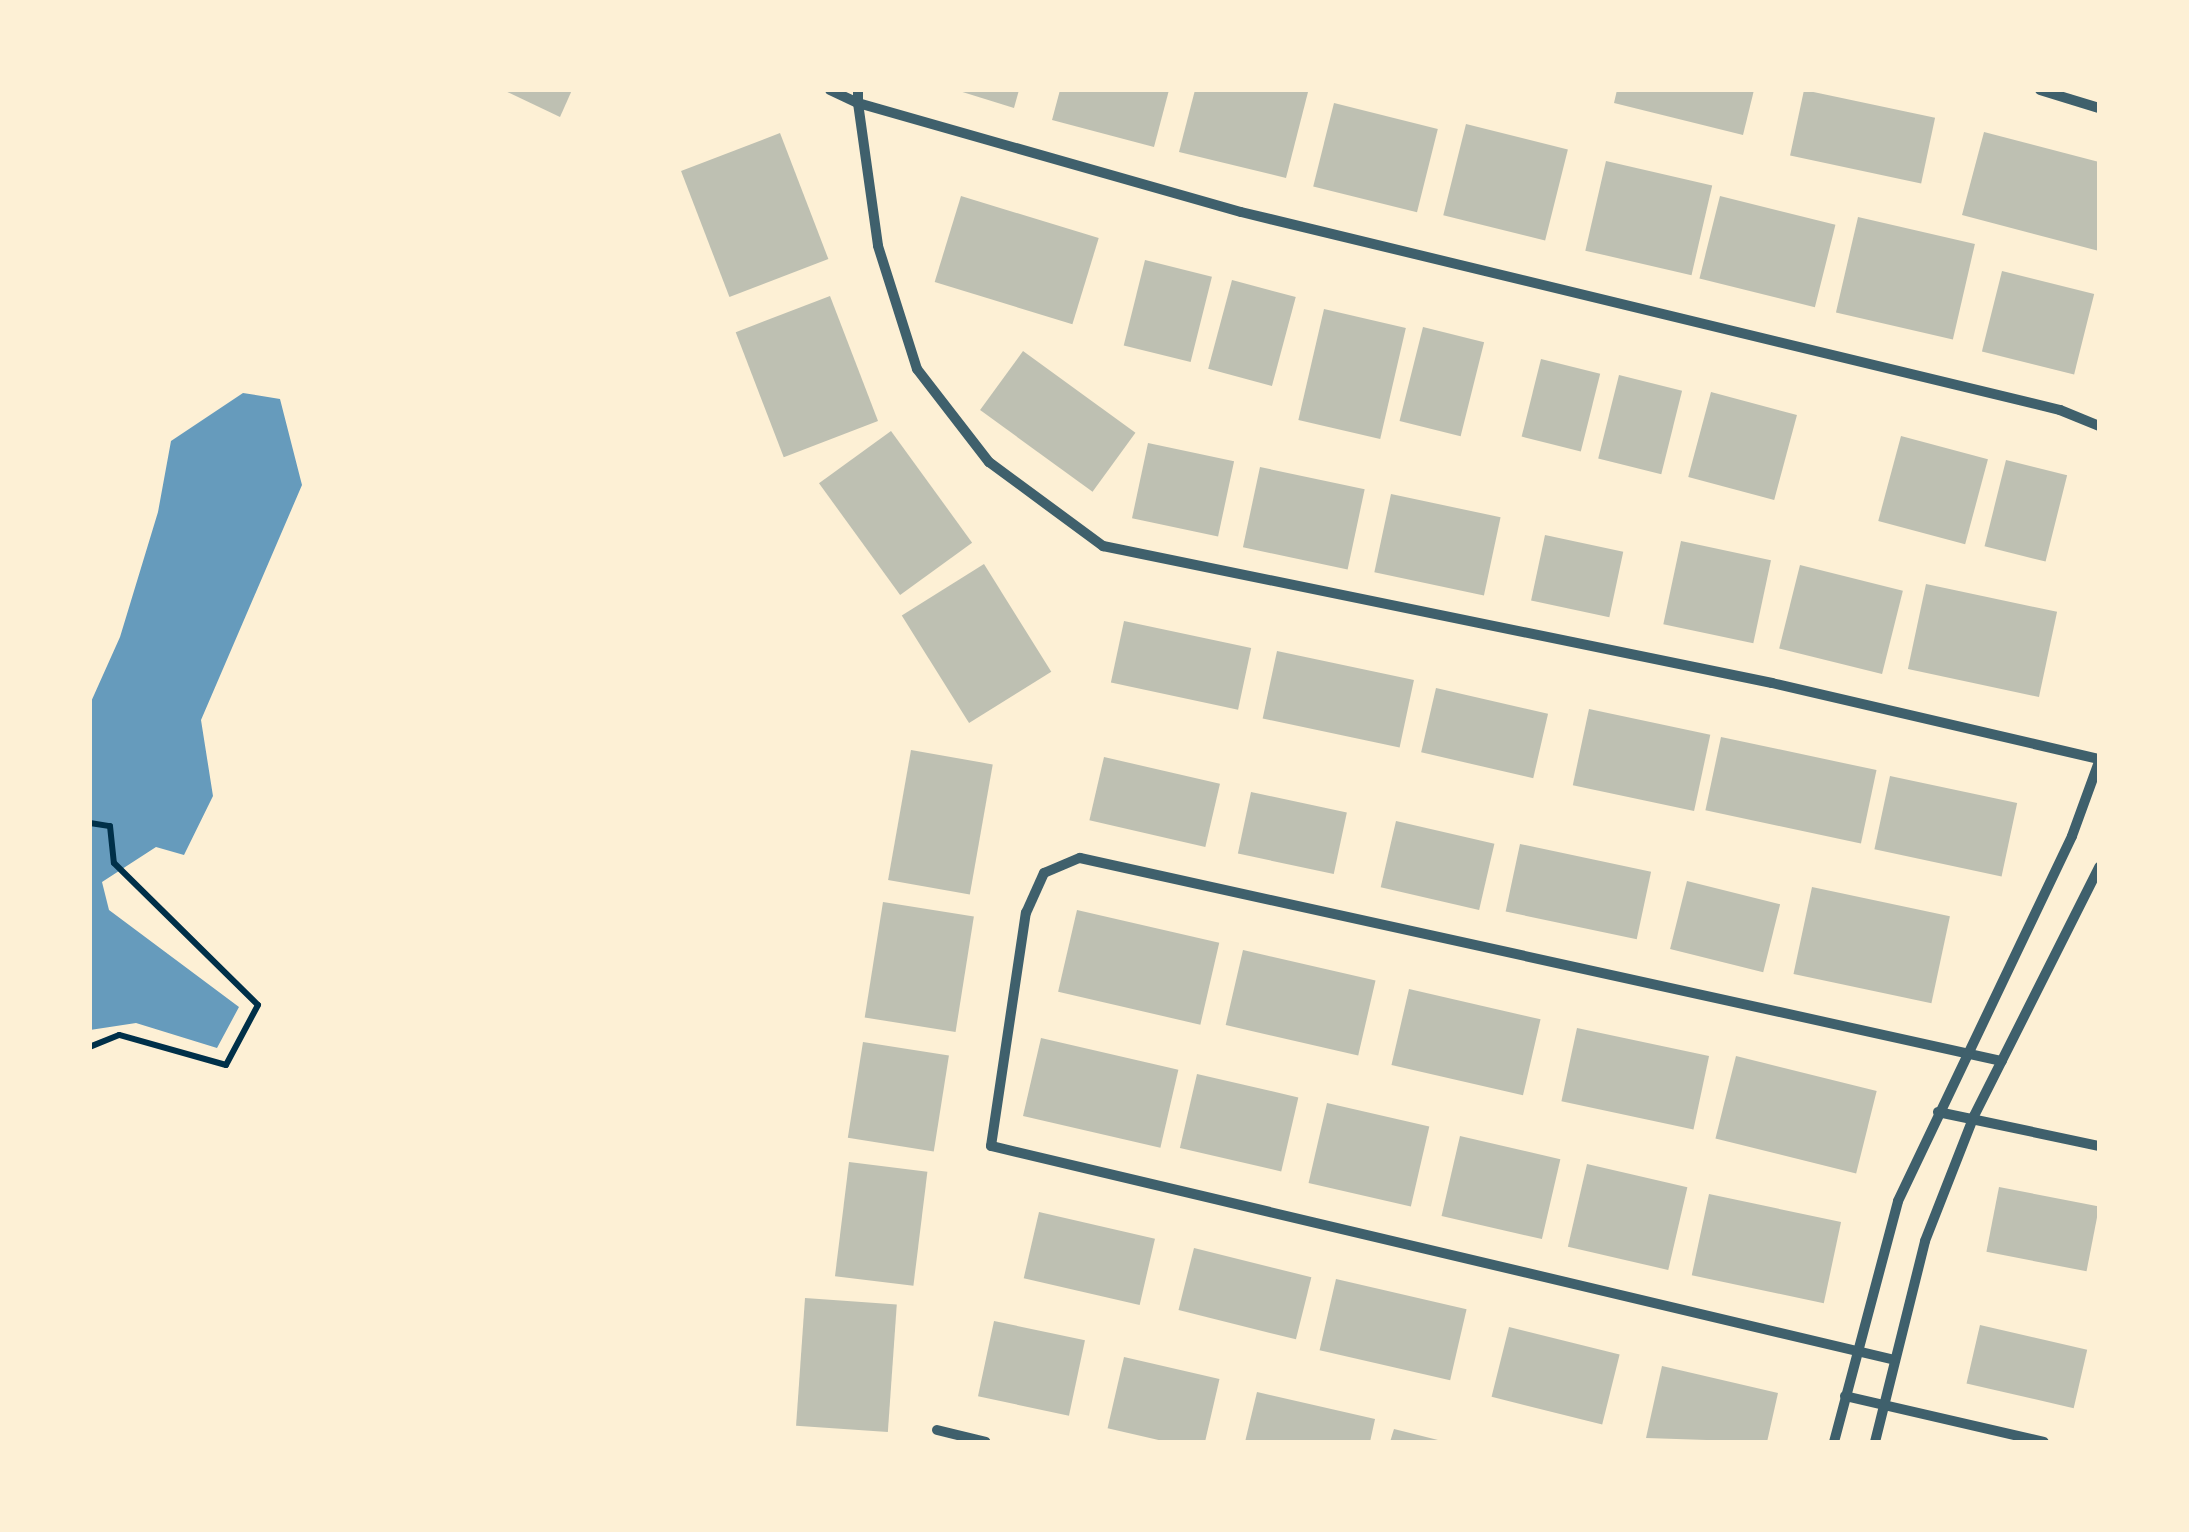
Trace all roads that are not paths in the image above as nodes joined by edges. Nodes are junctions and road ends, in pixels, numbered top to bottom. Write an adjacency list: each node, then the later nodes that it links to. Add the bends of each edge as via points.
1 (830, 90): 4 (street)
2 (858, 90): 4 (street)
3 (2040, 90): 5 (street)
4 (858, 103): 6 (street, via 1241,212 2060,410); 7 (street, via 878,246 917,369 989,462 1103,546 1772,683)
5 (2099, 108)
6 (2099, 426)
7 (2099, 761): 9 (street, via 2072,836)
8 (2099, 867): 10 (street)
9 (1964, 1054): 10 (street); 11 (street); 14 (street, via 1080,858 1044,873 1026,914 991,1146)
10 (2002, 1062): 12 (street)
11 (1938, 1112): 12 (street); 14 (street, via 1898,1201)
12 (1974, 1116): 13 (street); 15 (street, via 1924,1241)
13 (2099, 1146)
14 (1855, 1352): 15 (street); 16 (street)
15 (1895, 1360): 17 (street)
16 (1845, 1396): 17 (street); 20 (street)
17 (1884, 1404): 21 (street); 22 (street)
18 (938, 1430): 19 (street)
19 (986, 1442)
20 (1834, 1442)
21 (1875, 1442)
22 (2044, 1442)

